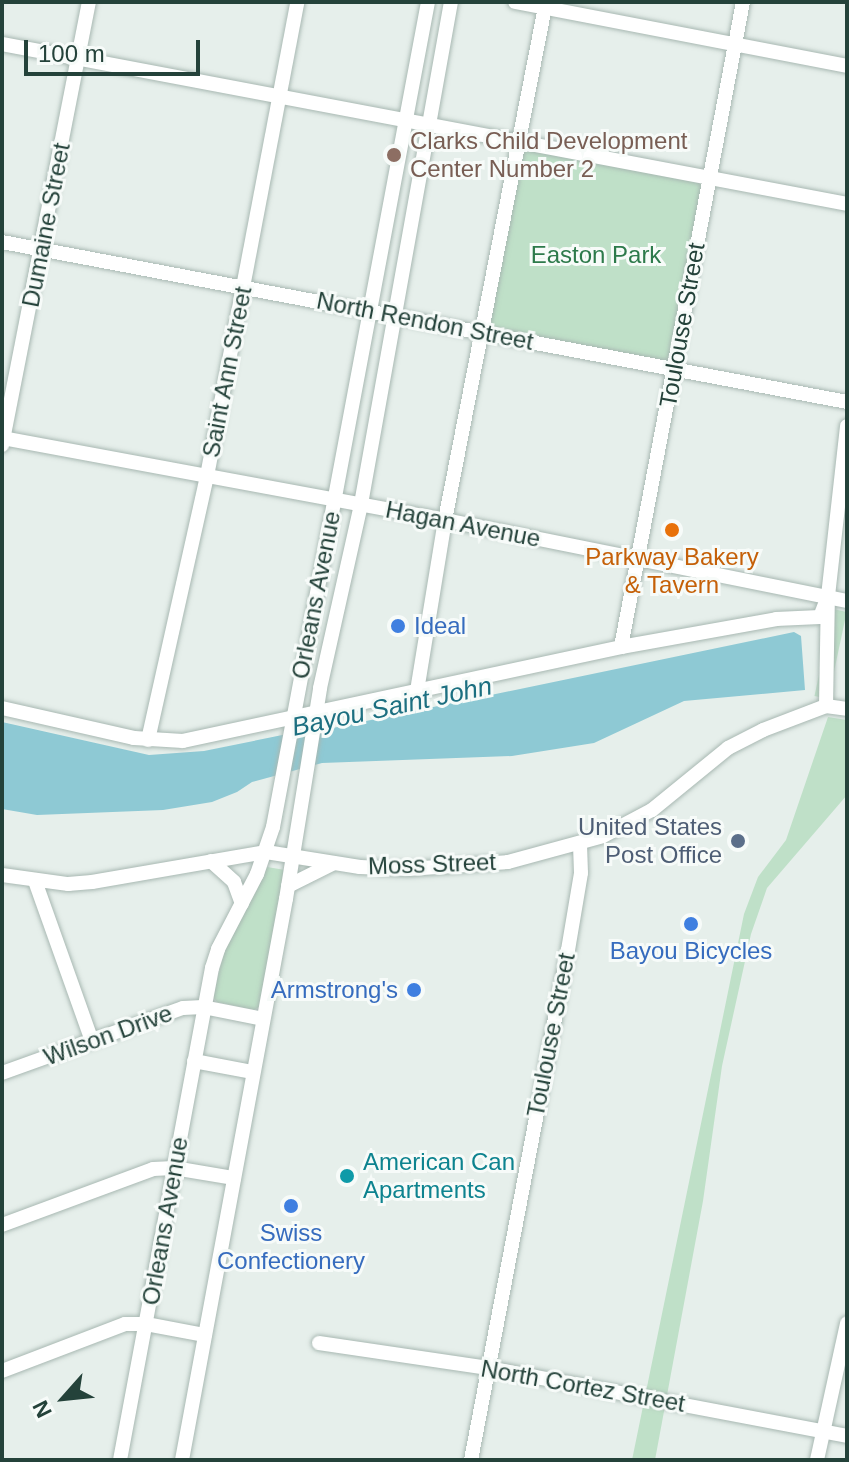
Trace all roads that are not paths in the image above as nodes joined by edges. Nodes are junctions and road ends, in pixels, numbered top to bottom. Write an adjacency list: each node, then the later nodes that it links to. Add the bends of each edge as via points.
1 (89, 2): 10 (street, Dumaine Street)
2 (297, 2): 12 (street, Saint Ann Street)
3 (428, 2): 13 (street, Orleans Avenue)
4 (451, 2): 14 (street, Orleans Avenue)
5 (515, 2): 7 (street)
6 (743, 2): 9 (street, Toulouse Street)
7 (546, 5): 9 (street); 15 (street)
8 (2, 44): 10 (street)
9 (735, 44): 11 (street); 16 (street, Toulouse Street)
10 (78, 58): 12 (street); 19 (street, Dumaine Street)
11 (847, 66)
12 (279, 96): 13 (street); 20 (street, Saint Ann Street)
13 (406, 120): 14 (street); 21 (street, Orleans Avenue)
14 (428, 124): 15 (street); 22 (street, Orleans Avenue)
15 (520, 141): 16 (street); 23 (street)
16 (709, 177): 17 (street); 24 (street, Toulouse Street)
17 (847, 204)
18 (2, 242): 19 (street, North Rendon Street)
19 (41, 249): 20 (street, North Rendon Street); 27 (street, Dumaine Street)
20 (243, 287): 21 (street, North Rendon Street); 28 (street, Saint Ann Street)
21 (370, 311): 22 (street, North Rendon Street); 29 (street, Orleans Avenue)
22 (394, 315): 23 (street, North Rendon Street); 30 (street, Orleans Avenue)
23 (484, 332): 24 (street, North Rendon Street); 31 (street)
24 (673, 368): 25 (street, North Rendon Street); 32 (street, Toulouse Street)
25 (847, 402)
26 (847, 426): 33 (street)
27 (3, 441): 28 (street, Hagan Avenue)
28 (207, 476): 29 (street, Hagan Avenue); 42 (street, Saint Ann Street)
29 (335, 500): 30 (street, Hagan Avenue); 41 (street, Orleans Avenue)
30 (361, 504): 31 (street, Hagan Avenue); 40 (street, Orleans Avenue)
31 (445, 520): 32 (street, Hagan Avenue); 36 (street)
32 (640, 559): 33 (street, Hagan Avenue); 35 (street, Toulouse Street)
33 (828, 596): 34 (street, Hagan Avenue); 35 (street, via 820,617 776,619); 37 (street)
34 (847, 601)
35 (621, 647): 36 (street)
36 (417, 691): 40 (street)
37 (826, 706): 39 (street); 43 (street, Moss Street, via 728,748 652,810)
38 (2, 708): 42 (street)
39 (847, 709)
40 (316, 710): 41 (street); 45 (street, Orleans Avenue)
41 (291, 722): 42 (street, via 183,741); 44 (street, Orleans Avenue)
42 (148, 740)
43 (580, 844): 47 (street, Moss Street, via 459,868); 65 (street, Toulouse Street, via 581,873 568,950)
44 (266, 852): 45 (street, Moss Street); 46 (street, Moss Street); 51 (street, Orleans Avenue)
45 (294, 855): 47 (street, Moss Street); 50 (street, Orleans Avenue)
46 (211, 861): 49 (street, Moss Street, via 118,880); 51 (street, via 234,882)
47 (336, 862): 50 (street)
48 (2, 875): 49 (street, Moss Street)
49 (35, 881): 54 (street)
50 (288, 886): 53 (street, Orleans Avenue)
51 (242, 904): 52 (street, Orleans Avenue, via 218,949)
52 (203, 1007): 53 (street, Wilson Drive); 54 (street, Wilson Drive, via 183,1008); 55 (street, Orleans Avenue)
53 (263, 1019): 56 (street, Orleans Avenue)
54 (92, 1041): 57 (street, Wilson Drive)
55 (194, 1061): 56 (street); 58 (street, Orleans Avenue)
56 (253, 1072): 59 (street, Orleans Avenue)
57 (2, 1073)
58 (174, 1168): 59 (street); 60 (street, via 153,1169); 62 (street, Orleans Avenue)
59 (234, 1178): 63 (street, Orleans Avenue)
60 (2, 1225)
61 (847, 1323): 67 (street)
62 (146, 1324): 63 (street); 66 (street, via 125,1324); 69 (street, Orleans Avenue)
63 (205, 1335): 70 (street, Orleans Avenue)
64 (319, 1343): 65 (street, North Cortez Street)
65 (488, 1368): 67 (street, North Cortez Street); 71 (street, Toulouse Street)
66 (2, 1371)
67 (823, 1431): 68 (street, North Cortez Street); 72 (street)
68 (847, 1436)
69 (120, 1460)
70 (182, 1460)
71 (471, 1460)
72 (817, 1460)

